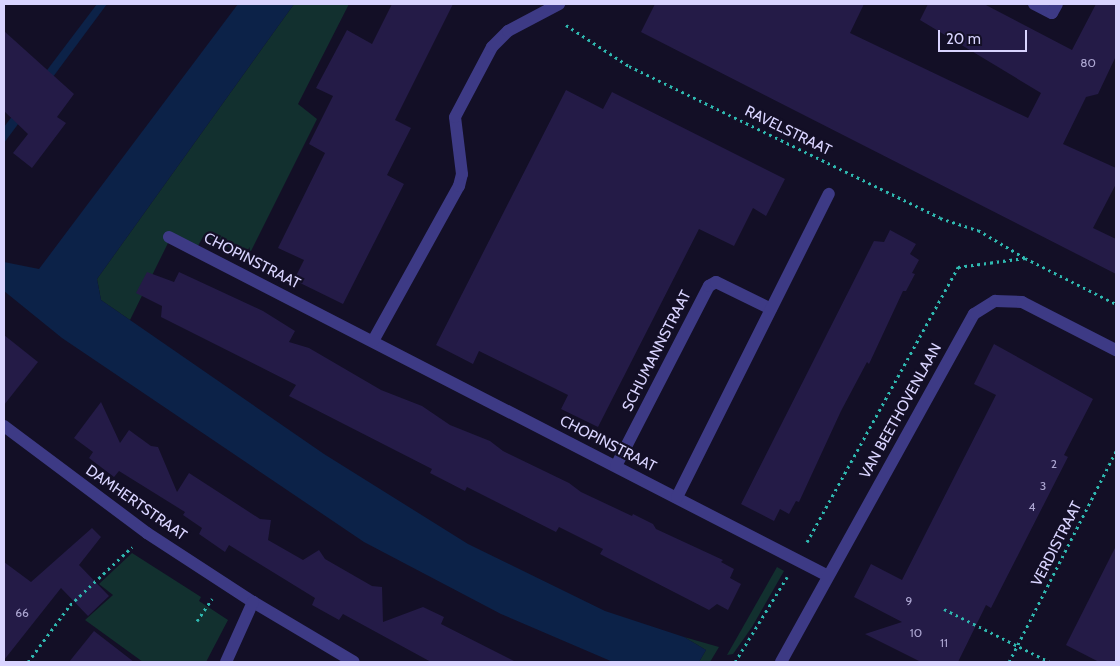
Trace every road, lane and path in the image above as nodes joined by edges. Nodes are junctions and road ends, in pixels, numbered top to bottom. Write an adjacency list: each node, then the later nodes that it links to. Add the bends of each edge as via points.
1 (559, 4): 4 (street)
2 (1034, 4): 3 (street, via 1052,13)
3 (1056, 4)
4 (546, 13): 7 (path, RAVELSTRAAT, via 629,66 940,218 978,230); 9 (street, via 508,31 492,47 455,117 462,174 459,186)
5 (829, 194): 8 (street)
6 (169, 237): 9 (street, CHOPINSTRAAT)
7 (1025, 258)
8 (771, 309): 13 (street, SCHUMANNSTRAAT, via 716,282 709,286); 14 (street)
9 (373, 341): 13 (street, CHOPINSTRAAT)
10 (1116, 350): 16 (street, VAN BEETHOVENLAAN, via 1022,302 995,301 974,314)
11 (4, 426): 15 (street, DAMHERTSTRAAT)
12 (1116, 451): 19 (path, VERDISTRAAT)
13 (616, 466): 14 (street, CHOPINSTRAAT)
14 (677, 497): 16 (street, CHOPINSTRAAT)
15 (147, 533): 17 (street, DAMHERTSTRAAT); 20 (path, via 70,605)
16 (828, 576): 23 (street, VAN BEETHOVENLAAN)
17 (253, 602): 21 (street); 22 (street, DAMHERTSTRAAT)
18 (944, 609): 19 (path)
19 (1017, 647): 24 (path, VERDISTRAAT); 25 (path)
20 (28, 662)
21 (226, 662)
22 (354, 662)
23 (781, 662)
24 (1009, 662)
25 (1050, 662)

